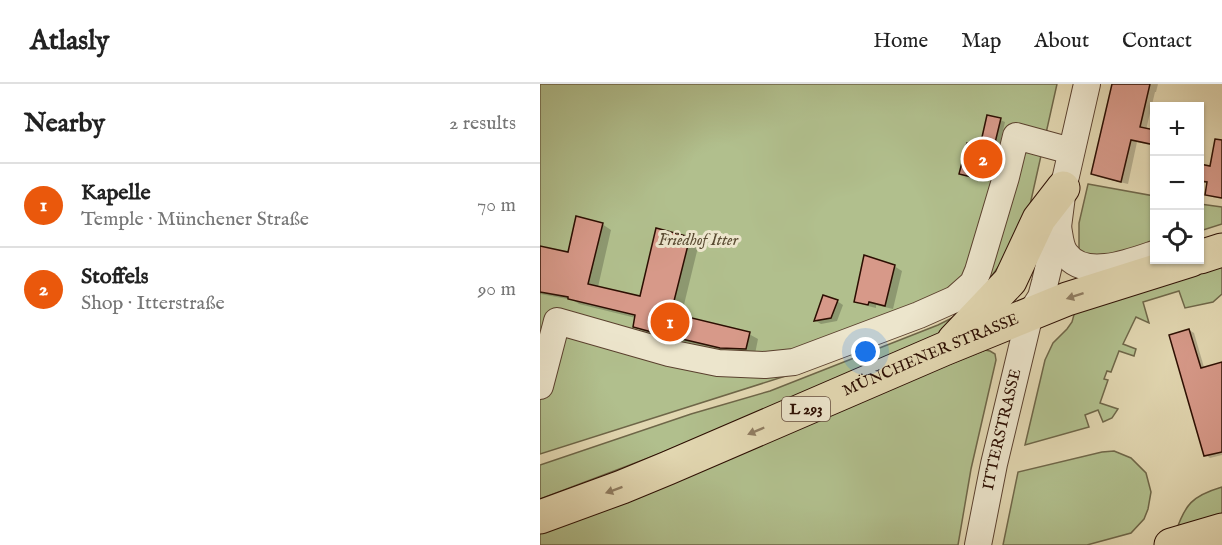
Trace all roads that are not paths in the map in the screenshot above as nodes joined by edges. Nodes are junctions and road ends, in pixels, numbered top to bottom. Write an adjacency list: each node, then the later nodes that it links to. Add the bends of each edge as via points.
1 (1087, 84): 2 (street, ITTERSTRASSE)
2 (1071, 151): 3 (street, ITTERSTRASSE); 12 (street, via 1016,136 973,283 955,299 919,315 794,362 765,365 718,363 669,353 557,321)
3 (1063, 188): 4 (street, ITTERSTRASSE); 10 (street, ITTERSTRASSE, via 1025,289 1023,302); 11 (main road, via 1039,219 1010,281)
4 (1058, 227): 7 (street, via 1065,253 1082,265 1113,267); 10 (street, ITTERSTRASSE, via 1041,297)
5 (1204, 246): 6 (street)
6 (1222, 249): 8 (main road)
7 (1150, 256)
8 (1204, 256)
9 (1178, 264): 10 (main road, MÜNCHENER STRASSE / L 293, one-way to 10)
10 (1030, 314): 11 (main road, MÜNCHENER STRASSE / L 293); 15 (street, ITTERSTRASSE)
11 (944, 350): 13 (main road, MÜNCHENER STRASSE / L 293, one-way to 13, via 668,468)
12 (540, 386)
13 (540, 517)
14 (1222, 530): 16 (main road)
15 (978, 545)
16 (1171, 545)

